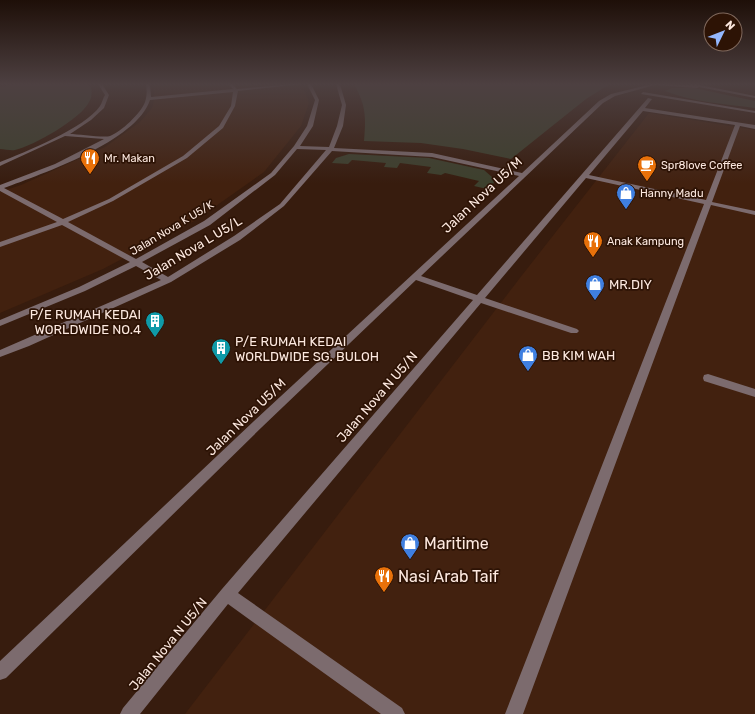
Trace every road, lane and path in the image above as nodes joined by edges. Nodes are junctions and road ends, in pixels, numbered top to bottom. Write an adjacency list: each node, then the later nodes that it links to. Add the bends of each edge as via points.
1 (91, 117): 11 (street)
2 (136, 117): 12 (street)
3 (227, 117): 21 (street, via 221,128 185,157 111,200)
4 (312, 117): 13 (street, Jalan Nova K U5/K, via 310,126)
5 (342, 117): 14 (street, Jalan Nova L U5/L)
6 (585, 117): 16 (street, Jalan Nova U5/M)
7 (634, 117): 17 (street, Jalan Nova N U5/N)
8 (695, 117): 9 (street)
9 (738, 124): 10 (street); 19 (street)
10 (755, 127)
11 (66, 134): 12 (street); 15 (street)
12 (111, 138): 18 (street, via 90,150)
13 (296, 147): 14 (street); 23 (street, Jalan Nova K U5/K, via 273,174 207,223)
14 (331, 148): 16 (street, via 451,158); 25 (street, Jalan Nova L U5/L, via 282,205 237,238)
15 (0, 164)
16 (524, 175): 24 (street, Jalan Nova U5/M)
17 (585, 176): 19 (street); 26 (street, Jalan Nova N U5/N)
18 (0, 187): 21 (street)
19 (708, 203): 20 (street); 36 (street)
20 (755, 213)
21 (63, 222): 22 (street); 23 (street)
22 (0, 245)
23 (137, 262): 25 (street); 27 (street, Jalan Nova K U5/K, via 82,290)
24 (415, 277): 26 (street); 33 (street, Jalan Nova U5/M)
25 (168, 280): 29 (street, Jalan Nova L U5/L)
26 (480, 299): 28 (street); 32 (street, Jalan Nova N U5/N)
27 (0, 323)
28 (574, 331)
29 (0, 354)
30 (708, 378): 31 (street)
31 (755, 393)
32 (227, 594): 34 (street, Jalan Nova N U5/N); 35 (street)
33 (0, 672)
34 (129, 714)
35 (396, 714)
36 (514, 714)

